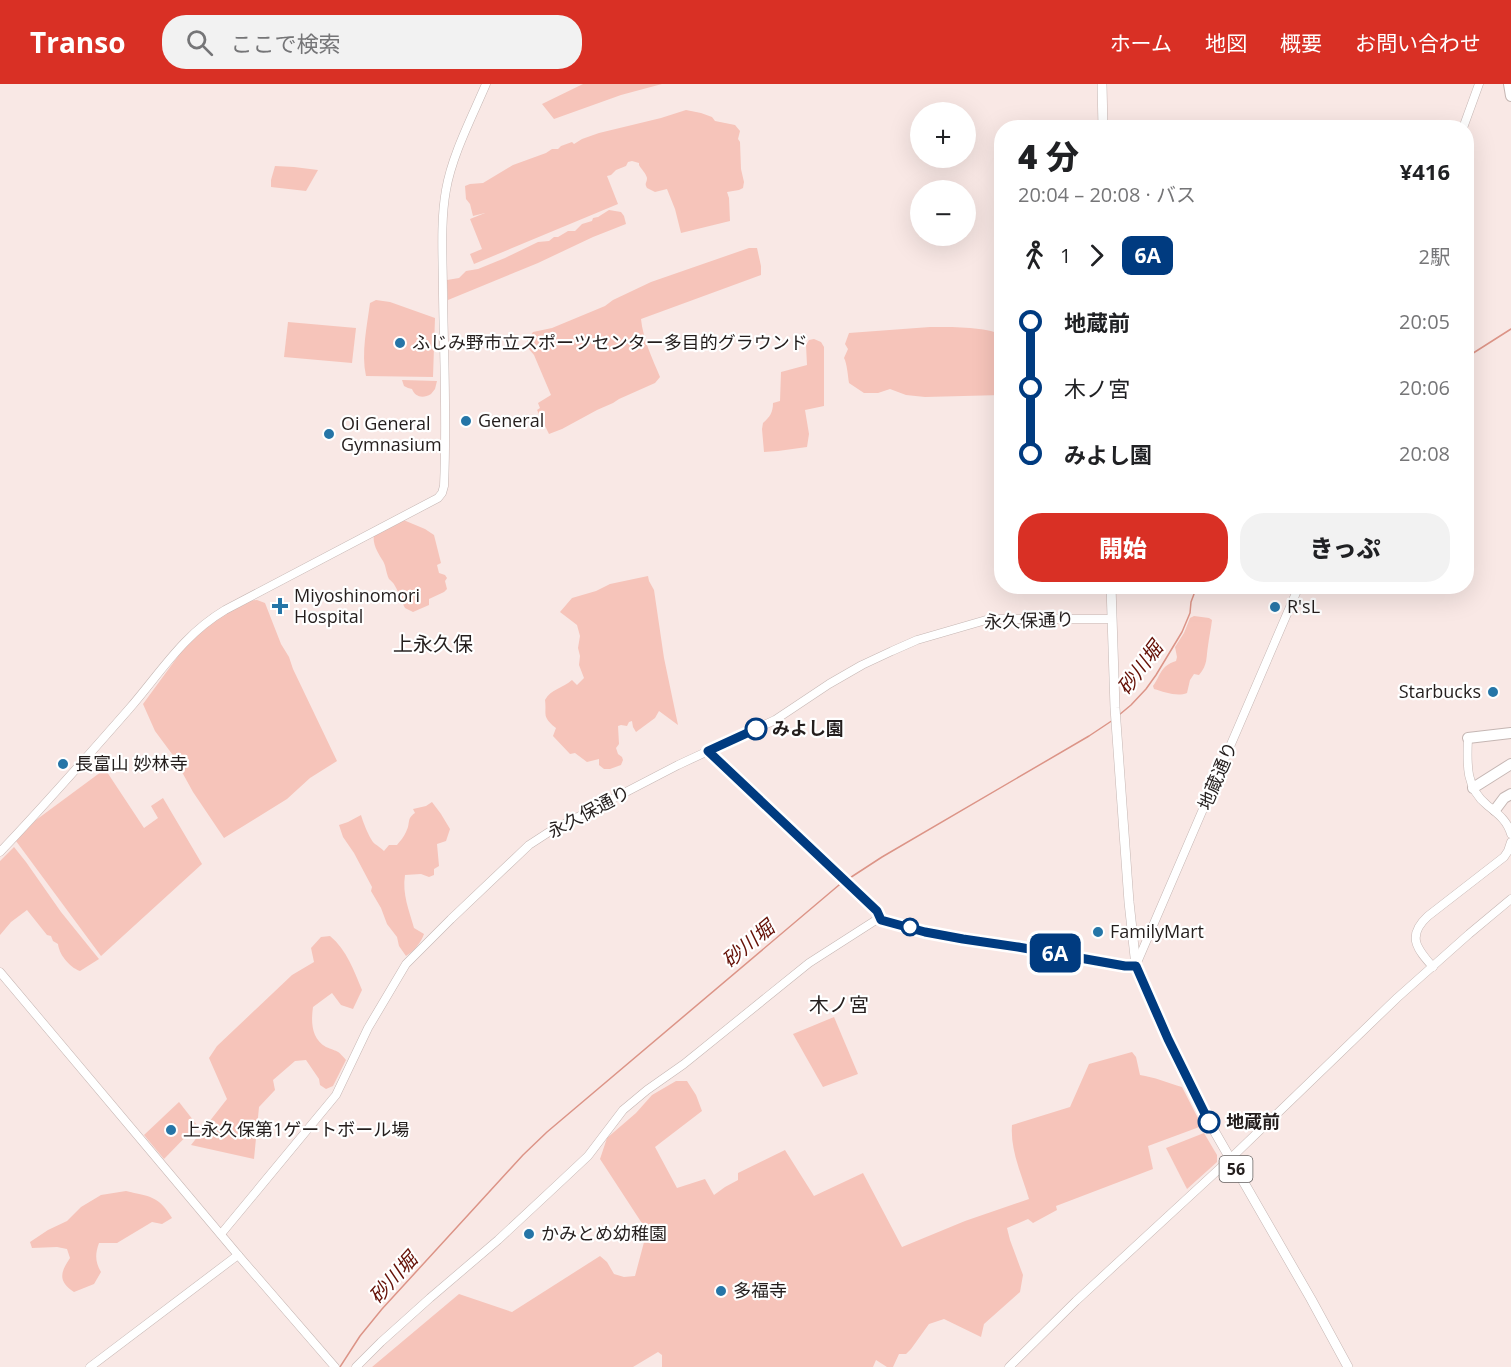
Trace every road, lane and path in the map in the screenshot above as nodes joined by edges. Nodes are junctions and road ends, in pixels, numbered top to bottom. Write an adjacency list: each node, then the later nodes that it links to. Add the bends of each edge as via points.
1 (486, 84): 19 (street, via 446,191 442,265 446,436 442,493 225,610 195,631)
2 (1102, 84): 6 (main road)
3 (1479, 84): 7 (street)
4 (1509, 84): 5 (highway)
5 (1511, 96)
6 (1103, 120)
7 (1466, 120)
8 (1111, 594): 10 (main road, 56)
9 (1296, 594): 22 (street, 地蔵通り)
10 (1112, 619): 22 (main road, 56, via 1116,723); 26 (street, 永久保通り, via 986,620 917,640 846,674 776,720 678,765 549,832 529,846 406,964 368,1028 336,1095)
11 (1511, 733): 12 (highway)
12 (1468, 738): 14 (street, via 1467,771)
13 (1511, 764): 14 (highway)
14 (1473, 788): 16 (street)
15 (1511, 794): 16 (highway)
16 (1495, 810): 17 (street)
17 (1511, 834)
18 (1511, 842): 23 (street, via 1504,856 1421,924 1416,945)
19 (0, 852)
20 (1511, 899): 23 (street)
21 (881, 920): 30 (street, via 810,963 623,1110 588,1156)
22 (1136, 966): 25 (main road, 56, via 1186,1078)
23 (1433, 967): 25 (street)
24 (0, 972): 26 (street)
25 (1230, 1159): 31 (street); 32 (main road, 56)
26 (221, 1234): 27 (street)
27 (238, 1255): 28 (street); 29 (street)
28 (90, 1367)
29 (335, 1367)
30 (356, 1367)
31 (1009, 1367)
32 (1348, 1367)

